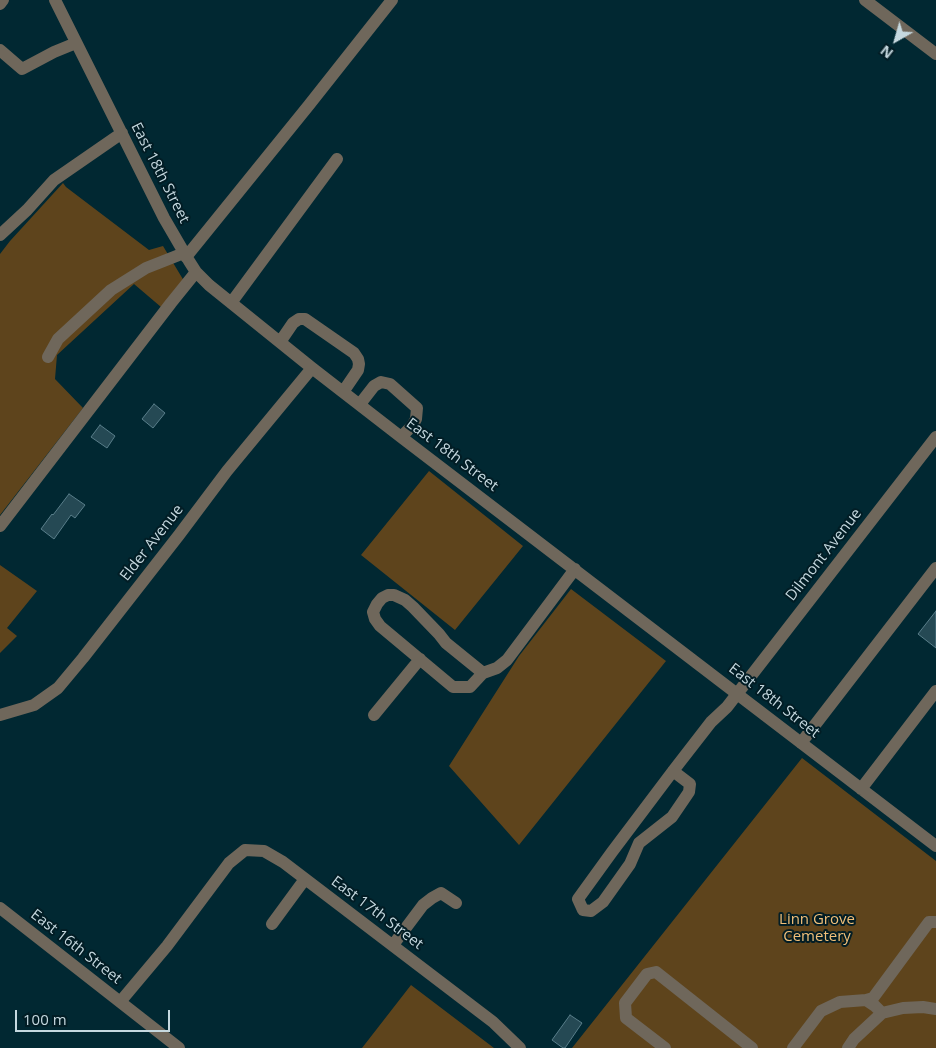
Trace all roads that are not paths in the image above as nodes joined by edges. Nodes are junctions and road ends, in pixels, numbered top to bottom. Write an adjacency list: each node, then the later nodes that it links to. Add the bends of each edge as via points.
1 (3, 0): 5 (street)
2 (55, 0): 6 (street, East 18th Street)
3 (392, 0): 12 (street)
4 (865, 0): 8 (street)
5 (0, 4)
6 (76, 43): 7 (street, via 22,69); 9 (street, East 18th Street)
7 (0, 50)
8 (936, 54)
9 (122, 133): 11 (street, via 54,180); 12 (street, East 18th Street)
10 (337, 160): 14 (street)
11 (0, 235)
12 (185, 255): 13 (street, East 18th Street); 16 (street, via 146,268 111,290 58,339)
13 (196, 272): 14 (street, East 18th Street); 22 (street)
14 (231, 303): 15 (street, East 18th Street)
15 (280, 342): 17 (street, East 18th Street); 18 (street, via 293,323 305,319 354,354 360,364)
16 (48, 357)
17 (312, 368): 18 (street, East 18th Street); 30 (street, Elder Avenue, via 58,688 34,705)
18 (343, 392): 19 (street, East 18th Street)
19 (360, 404): 20 (street, East 18th Street); 20 (street, via 374,386 382,382 390,384 417,408 416,419)
20 (401, 437): 24 (street, East 18th Street)
21 (936, 437): 28 (street, Dilmont Avenue)
22 (0, 526)
23 (936, 568): 31 (street)
24 (574, 569): 26 (street, via 507,660); 28 (street, East 18th Street)
25 (420, 659): 26 (street, via 453,687 470,687); 26 (street, via 374,619 373,612 382,598 394,595 405,600 446,643); 29 (street)
26 (483, 673)
27 (936, 691): 33 (street)
28 (738, 694): 31 (street, East 18th Street); 32 (street, Dilmont Avenue, via 711,722)
29 (374, 715)
30 (0, 716)
31 (801, 743): 33 (street, East 18th Street)
32 (673, 771): 32 (street, Dilmont Avenue, via 578,899 582,910 591,911 603,902 630,864 639,842 672,817 689,792 690,784)
33 (861, 789): 34 (street, East 18th Street)
34 (936, 846)
35 (305, 878): 39 (street); 40 (street, East 17th Street); 42 (street, East 17th Street, via 264,851 245,850 229,863)
36 (456, 903): 40 (street, via 441,894 432,898 423,905)
37 (0, 908): 42 (street, East 16th Street)
38 (936, 922): 41 (street, via 929,922 873,998)
39 (272, 924)
40 (393, 946): 47 (street, East 17th Street, via 493,1022)
41 (866, 1000): 44 (street); 50 (street, via 840,1002 820,1011)
42 (120, 1002): 46 (street, East 16th Street)
43 (936, 1009): 44 (street, via 904,1008)
44 (882, 1013): 45 (street, via 854,1039)
45 (851, 1047)
46 (179, 1048)
47 (520, 1048)
48 (665, 1048): 49 (street, via 626,1018 625,1004 647,974 656,972)
49 (752, 1048)
50 (793, 1048)

